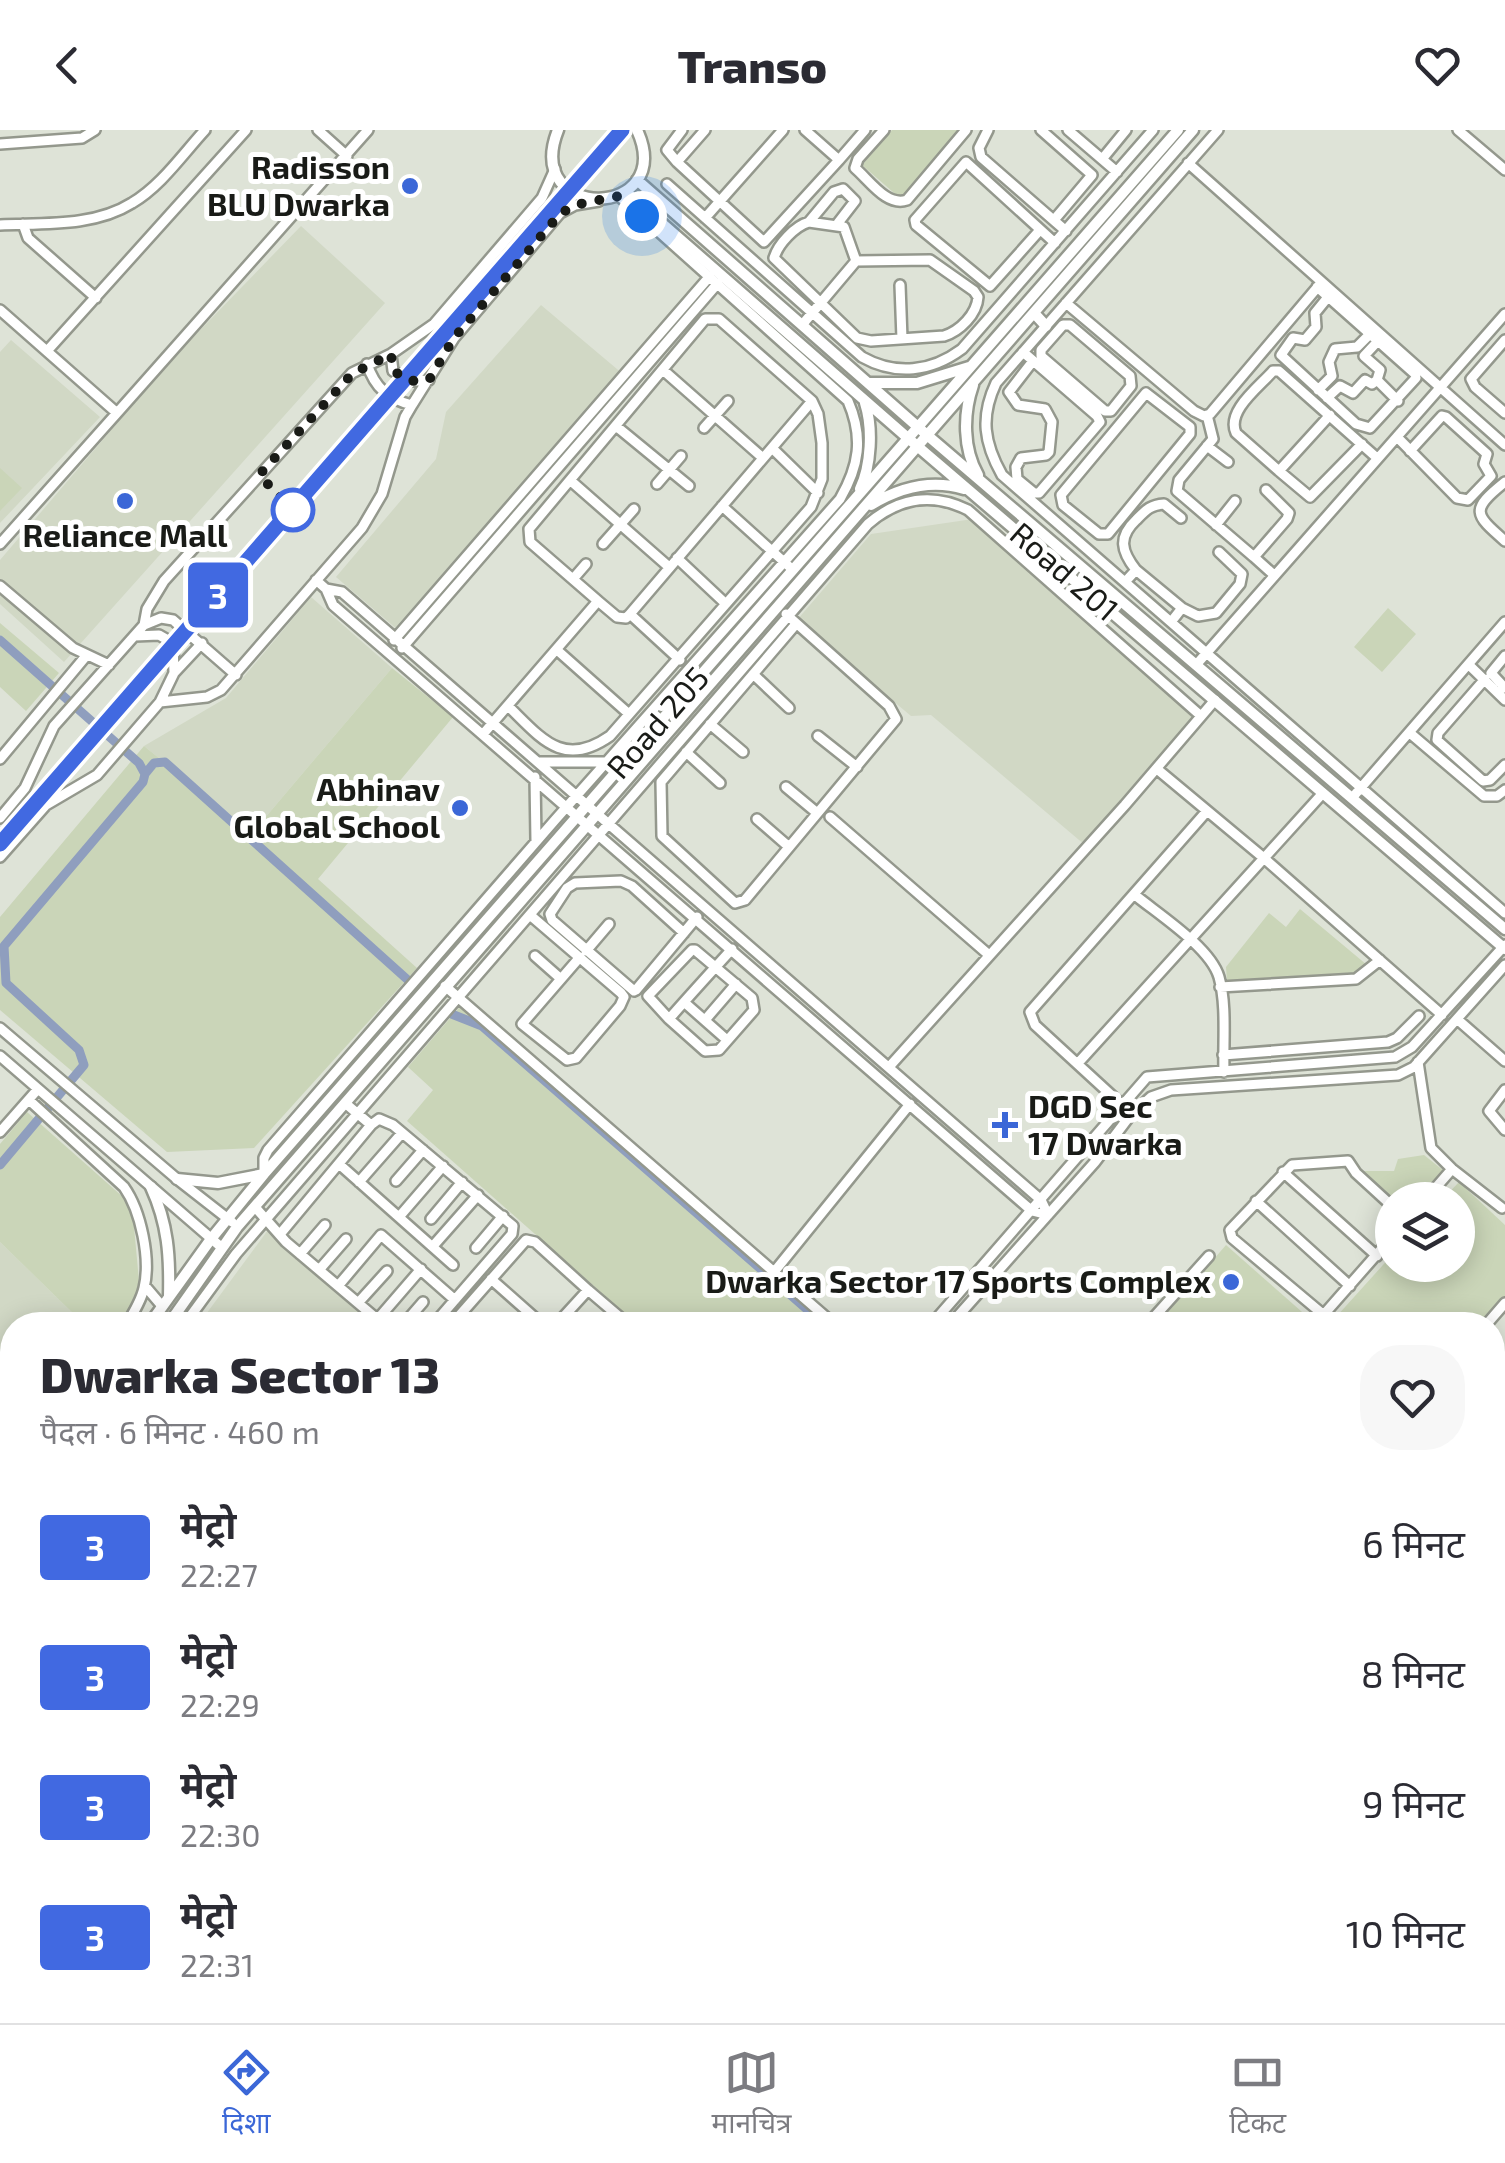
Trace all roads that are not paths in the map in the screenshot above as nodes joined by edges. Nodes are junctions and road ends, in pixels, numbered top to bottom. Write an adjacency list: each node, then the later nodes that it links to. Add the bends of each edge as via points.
1 (95, 130): 24 (street, via 82,138)
2 (205, 130): 43 (street, via 153,187 122,209 88,220)
3 (246, 130): 53 (street)
4 (318, 130): 25 (street)
5 (368, 130): 25 (street)
6 (557, 130): 31 (main road)
7 (682, 130): 29 (street, via 668,150)
8 (705, 130): 29 (street)
9 (783, 130): 38 (street)
10 (805, 130): 28 (street)
11 (865, 130): 28 (street)
12 (884, 130): 13 (street, via 856,168 900,203)
13 (966, 130)
14 (988, 130): 40 (street, via 980,157)
15 (1041, 130): 40 (street, via 1092,175)
16 (1068, 130): 26 (street)
17 (1126, 130): 26 (street)
18 (1153, 130): 33 (street)
19 (1178, 130): 71 (main road, Road 205)
20 (1194, 130): 27 (main road, Road 205)
21 (1218, 130): 30 (street)
22 (1458, 130): 32 (street)
23 (642, 134): 34 (main road)
24 (0, 144)
25 (347, 156): 87 (street)
26 (1103, 158): 33 (street)
27 (1168, 159): 30 (street); 58 (main road, Road 205)
28 (839, 160): 38 (street, via 764,242)
29 (677, 162): 38 (street)
30 (1185, 167): 50 (street); 55 (street)
31 (555, 169): 37 (main road, via 569,191); 68 (street, via 542,198 434,324)
32 (1505, 170)
33 (1117, 172): 46 (street)
34 (637, 180): 36 (main road); 61 (main road, Road 201)
35 (667, 184): 39 (street)
36 (622, 194): 37 (main road); 49 (street); 81 (main road, Road 201)
37 (603, 201): 74 (street, via 560,214 454,338)
38 (721, 202): 39 (street)
39 (705, 218): 57 (street)
40 (1054, 220): 46 (street)
41 (809, 222): 42 (street); 42 (street, via 843,189 855,201); 54 (street, via 774,258)
42 (838, 223): 48 (street)
43 (23, 224): 44 (street); 53 (street, via 28,238)
44 (0, 225)
45 (1040, 230): 45 (street, via 964,162 914,220 990,286); 47 (street)
46 (1066, 230): 47 (street)
47 (1055, 243): 57 (street, via 962,349 925,367 904,371 874,364)
48 (856, 261): 54 (street); 63 (street, via 930,260 978,297 975,311 951,334)
49 (714, 280): 134 (street, via 848,401 858,423 854,475); 153 (street)
50 (1320, 284): 52 (street); 79 (street); 88 (street)
51 (900, 285): 63 (street)
52 (1328, 297): 64 (street); 78 (street, via 1315,312 1316,327 1281,353)
53 (96, 298): 66 (street)
54 (820, 303): 57 (street); 63 (street, via 857,338)
55 (1070, 306): 60 (street); 62 (street); 88 (street, via 1196,412)
56 (0, 310): 66 (street)
57 (812, 312): 61 (street)
58 (1034, 313): 62 (main road); 75 (main road, Road 205)
59 (1505, 314): 79 (street)
60 (1066, 324): 60 (street, via 1130,376 1131,386 1112,411 1042,356)
61 (802, 326): 77 (main road, Road 201)
62 (1046, 326): 67 (street)
63 (902, 338)
64 (1374, 338): 73 (street); 76 (street, via 1364,356 1380,370); 78 (street, via 1335,348 1332,376)
65 (1505, 340): 86 (street, via 1472,380)
66 (47, 351): 87 (street)
67 (1023, 352): 69 (street); 124 (street, via 992,392 985,439 1002,475)
68 (391, 354): 70 (street); 74 (street, via 393,371 411,381)
69 (1033, 361): 69 (street, via 1100,418 1037,494 1017,479 1016,467 1021,458 1049,452 1051,417 1045,408 1018,406 1009,392)
70 (367, 364): 85 (street, via 379,388 394,402); 151 (street, via 330,395 164,582)
71 (972, 365): 77 (main road, via 917,383); 93 (main road, Road 205)
72 (663, 370): 84 (street, via 712,316); 89 (street); 91 (street)
73 (1416, 378): 79 (street); 82 (street)
74 (429, 380): 85 (street)
75 (976, 380): 93 (main road, Road 205); 108 (main road, via 966,431)
76 (1377, 380): 80 (street, via 1366,380 1352,393 1340,386); 82 (street)
77 (868, 383): 93 (main road, Road 201)
78 (1318, 390): 80 (street)
79 (1439, 390): 94 (street); 97 (street)
80 (1328, 398): 82 (street, via 1366,428)
81 (864, 399): 95 (main road, Road 201); 116 (main road, via 870,438)
82 (1398, 400)
83 (728, 401): 89 (street)
84 (812, 401): 99 (street); 114 (street, via 822,442)
85 (412, 406): 139 (street, via 374,512)
86 (1503, 408)
87 (118, 413): 127 (street)
88 (1208, 415): 98 (street, via 1213,434)
89 (715, 416): 92 (street); 102 (street)
90 (1330, 416): 96 (street); 106 (street); 106 (street, via 1273,372 1233,425)
91 (616, 426): 105 (street); 107 (street)
92 (704, 428)
93 (923, 431): 95 (main road, Road 205); 108 (main road, Road 201)
94 (1397, 437): 100 (street); 103 (street)
95 (913, 442): 113 (main road, Road 201); 116 (main road, Road 205)
96 (1362, 444): 103 (street); 106 (street, via 1310,497)
97 (1505, 444)
98 (1207, 446): 104 (street); 123 (street, via 1176,487)
99 (772, 448): 102 (street); 114 (street)
100 (1410, 450): 100 (street, via 1460,500 1491,476 1487,454 1446,416)
101 (681, 456): 105 (street)
102 (763, 458): 117 (street)
103 (1377, 458): 137 (street)
104 (1228, 462)
105 (669, 470): 110 (street); 111 (street)
106 (1278, 471)
107 (571, 481): 121 (street); 138 (street, via 528,536)
108 (981, 481): 162 (main road, Road 201)
109 (1505, 482): 126 (street, via 1479,513)
110 (657, 484)
111 (689, 486)
112 (1266, 490): 131 (street, via 1288,516)
113 (970, 491): 116 (main road, via 910,488); 170 (main road, Road 201)
114 (818, 493): 129 (street)
115 (1235, 502): 123 (street)
116 (859, 504): 134 (main road, Road 205); 145 (main road, Road 205)
117 (722, 506): 129 (street); 132 (street)
118 (634, 510): 121 (street)
119 (1074, 515): 122 (street); 122 (street, via 1061,502 1064,490 1150,393 1190,434 1108,534); 124 (street)
120 (1181, 518): 136 (street, via 1155,505 1126,529 1124,552)
121 (620, 525): 128 (street); 135 (street)
122 (1086, 525): 125 (street)
123 (1216, 525): 131 (street)
124 (1063, 528): 125 (street)
125 (1074, 538): 140 (street)
126 (1505, 541)
127 (0, 544)
128 (604, 544)
129 (773, 552): 134 (street); 144 (street)
130 (1219, 552): 146 (street, via 1242,574 1240,584 1212,615)
131 (1254, 557): 137 (street)
132 (677, 558): 135 (street); 144 (street)
133 (586, 564): 138 (street)
134 (789, 566): 164 (street); 198 (main road, Road 205)
135 (669, 568): 147 (street)
136 (1136, 570): 140 (street); 146 (street)
137 (1274, 575): 157 (street)
138 (573, 579): 143 (street)
139 (316, 580): 142 (street); 167 (street)
140 (1125, 582): 149 (street)
141 (0, 586): 158 (street)
142 (326, 589): 153 (street, via 342,592); 156 (street, via 333,605)
143 (598, 602): 147 (street, via 617,618); 155 (street)
144 (726, 604): 160 (street)
145 (778, 607): 148 (street); 202 (main road, Road 205)
146 (1182, 608): 149 (street)
147 (630, 614): 160 (street)
148 (792, 620): 166 (street); 176 (street, via 882,511 938,499 968,510); 188 (street, via 894,712 893,726); 207 (street)
149 (1171, 622): 157 (street)
150 (1505, 622): 163 (street)
151 (144, 624): 152 (street); 154 (street, via 167,618)
152 (135, 636): 161 (street); 165 (street, via 159,635 173,643)
153 (400, 642): 156 (street); 177 (street)
154 (202, 643): 165 (street); 167 (street)
155 (557, 650): 173 (street); 175 (street)
156 (390, 653): 179 (street)
157 (1206, 653): 162 (street); 193 (street)
158 (86, 656): 161 (street); 184 (street)
159 (1505, 656): 169 (street, via 1491,673)
160 (678, 658): 164 (street); 175 (street)
161 (109, 665): 205 (street, via 62,717 26,788)
162 (1196, 665): 197 (main road, Road 201)
163 (1469, 665): 168 (street); 180 (street)
164 (690, 668): 186 (street)
165 (174, 673): 172 (street)
166 (753, 674): 174 (street); 178 (street)
167 (236, 675): 172 (street, via 207,698)
168 (1485, 680): 171 (street); 187 (street, via 1436,740 1482,781)
169 (1505, 688)
170 (1215, 700): 176 (street); 195 (main road, Road 201)
171 (1505, 700)
172 (160, 702): 212 (street, via 90,781 46,804)
173 (508, 706): 175 (street, via 561,750 594,748); 177 (street)
174 (789, 708)
175 (629, 714)
176 (1201, 716): 189 (street)
177 (493, 722): 179 (street); 185 (street)
178 (710, 724): 182 (street); 183 (street)
179 (484, 733): 190 (street)
180 (1411, 734): 193 (street); 194 (street, via 1484,796)
181 (818, 736): 188 (street)
182 (686, 752): 191 (street); 215 (street, via 661,782 662,836)
183 (744, 752)
184 (0, 759)
185 (539, 762): 186 (street); 196 (street)
186 (606, 762): 196 (street)
187 (1505, 765)
188 (856, 767): 201 (street)
189 (1157, 769): 200 (street); 227 (street)
190 (535, 777): 199 (street); 210 (street)
191 (720, 783)
192 (786, 787): 201 (street)
193 (1361, 787): 197 (street); 216 (street)
194 (1505, 790)
195 (1323, 793): 213 (street); 224 (main road, Road 201)
196 (576, 796): 198 (street); 199 (street)
197 (1352, 798): 221 (main road, Road 201)
198 (587, 804): 202 (street); 203 (main road, Road 205)
199 (567, 806): 203 (street); 210 (street)
200 (1207, 811): 213 (street); 214 (street)
201 (816, 812): 211 (street)
202 (598, 813): 207 (street); 208 (main road, Road 205)
203 (578, 815): 208 (street); 270 (main road, Road 205)
204 (830, 817): 227 (street)
205 (0, 818)
206 (756, 818): 211 (street)
207 (608, 822): 209 (street); 219 (street)
208 (588, 824): 209 (street); 234 (main road, Road 205)
209 (599, 832): 217 (street); 218 (street)
210 (536, 841): 270 (street, via 268,1150)
211 (788, 846): 215 (street)
212 (0, 856)
213 (1265, 858): 223 (street); 229 (street)
214 (1135, 894): 223 (street); 250 (street, via 1030,1012 1035,1025)
215 (736, 904): 219 (street)
216 (1505, 912)
217 (530, 914): 226 (street); 236 (street)
218 (697, 918): 222 (street); 225 (street)
219 (721, 921): 252 (street)
220 (609, 924): 226 (street)
221 (1505, 929)
222 (684, 933): 226 (street, via 634,991); 226 (street, via 625,882 575,883 550,918)
223 (1190, 940): 235 (street, via 1214,966); 250 (street)
224 (1504, 947): 238 (street)
225 (732, 948): 231 (street); 258 (street)
226 (583, 954): 232 (street); 243 (street, via 621,993 620,1006 572,1060)
227 (989, 955): 252 (street)
228 (536, 956): 232 (street)
229 (1380, 960): 235 (street, via 1356,979); 238 (street)
230 (1505, 965): 241 (street)
231 (716, 967): 233 (street); 237 (street); 240 (street, via 690,951 650,994)
232 (561, 978): 243 (street)
233 (736, 984): 242 (street); 246 (street, via 756,1008)
234 (445, 986): 236 (street); 257 (main road, Road 205)
235 (1220, 987): 247 (street)
236 (458, 998): 245 (street); 260 (street)
237 (684, 1002): 240 (street); 242 (street)
238 (1442, 1015): 253 (street, via 1395,1057)
239 (1419, 1016): 247 (street, via 1388,1042)
240 (670, 1018): 246 (street, via 705,1051 716,1052)
241 (1457, 1019): 249 (street); 251 (street)
242 (705, 1020): 246 (street)
243 (522, 1024): 245 (street)
244 (0, 1028): 271 (street)
245 (508, 1040): 305 (street)
246 (728, 1040)
247 (1224, 1055): 253 (street)
248 (0, 1056): 255 (street)
249 (1505, 1060)
250 (1078, 1062): 259 (street)
251 (1418, 1062): 268 (street, via 1429,1145); 284 (street, via 1398,1075 1161,1092 1129,1116)
252 (889, 1067): 279 (street)
253 (1224, 1072): 259 (street, via 1150,1076)
254 (1505, 1090): 262 (street, via 1489,1111)
255 (41, 1091): 256 (street); 276 (street)
256 (31, 1102): 263 (street); 307 (street, via 132,1199)
257 (346, 1103): 260 (street); 281 (main road, Road 205)
258 (910, 1104): 283 (street); 305 (street)
259 (1121, 1104): 279 (street)
260 (358, 1114): 261 (street); 287 (street)
261 (372, 1125): 264 (street, via 386,1120); 266 (street)
262 (1505, 1130)
263 (0, 1132)
264 (402, 1133): 265 (street); 273 (street)
265 (423, 1150): 267 (street); 272 (street)
266 (339, 1164): 273 (street); 291 (street)
267 (443, 1166): 274 (street); 286 (street)
268 (1452, 1168): 275 (street); 282 (street)
269 (1283, 1172): 277 (street, via 1292,1165 1348,1161); 280 (street); 298 (street)
270 (264, 1174): 271 (main road, via 218,1183); 289 (main road, Road 205)
271 (177, 1179): 289 (street)
272 (396, 1181)
273 (359, 1182): 286 (street)
274 (462, 1182): 278 (street); 288 (street)
275 (1440, 1182)
276 (151, 1187): 292 (street); 312 (main road, via 169,1240)
277 (1375, 1190)
278 (478, 1195): 285 (street); 294 (street)
279 (1041, 1200): 283 (street); 284 (street)
280 (1256, 1201): 309 (street); 331 (street, via 1230,1236)
281 (254, 1207): 287 (street); 289 (main road, Road 205)
282 (1504, 1207)
283 (1032, 1211): 284 (street); 328 (street)
284 (1048, 1215): 329 (street)
285 (503, 1216): 296 (street); 311 (street, via 512,1234)
286 (399, 1217): 294 (street)
287 (268, 1219): 291 (street); 318 (street)
288 (432, 1219)
289 (233, 1222): 292 (main road, Road 205); 295 (main road, Road 205)
290 (326, 1225): 297 (street)
291 (281, 1233): 297 (street)
292 (211, 1238): 295 (street); 312 (main road, Road 205)
293 (346, 1239): 302 (street)
294 (433, 1246): 301 (street)
295 (220, 1247): 317 (main road, Road 205)
296 (476, 1248)
297 (300, 1254): 302 (street)
298 (1375, 1255)
299 (1208, 1256): 330 (street)
300 (1375, 1257): 309 (street)
301 (454, 1265)
302 (319, 1270): 308 (street)
303 (421, 1270): 308 (street, via 381,1235); 311 (street); 320 (street)
304 (387, 1271): 314 (street)
305 (774, 1272): 327 (street)
306 (491, 1278): 310 (street, via 530,1240); 323 (street); 324 (street)
307 (145, 1286): 312 (street); 315 (street)
308 (338, 1286): 314 (street)
309 (1350, 1286): 332 (street)
310 (588, 1290): 325 (street); 326 (street)
311 (455, 1300): 322 (street)
312 (166, 1301): 316 (main road, Road 205)
313 (423, 1302): 321 (street)
314 (358, 1304): 319 (street)
315 (132, 1312)
316 (158, 1312)
317 (177, 1312)
318 (194, 1312)
319 (368, 1312)
320 (389, 1312)
321 (414, 1312)
322 (444, 1312)
323 (465, 1312)
324 (529, 1312)
325 (568, 1312)
326 (614, 1312)
327 (820, 1312)
328 (943, 1312)
329 (962, 1312)
330 (1158, 1312)
331 (1320, 1312)
332 (1328, 1312)

